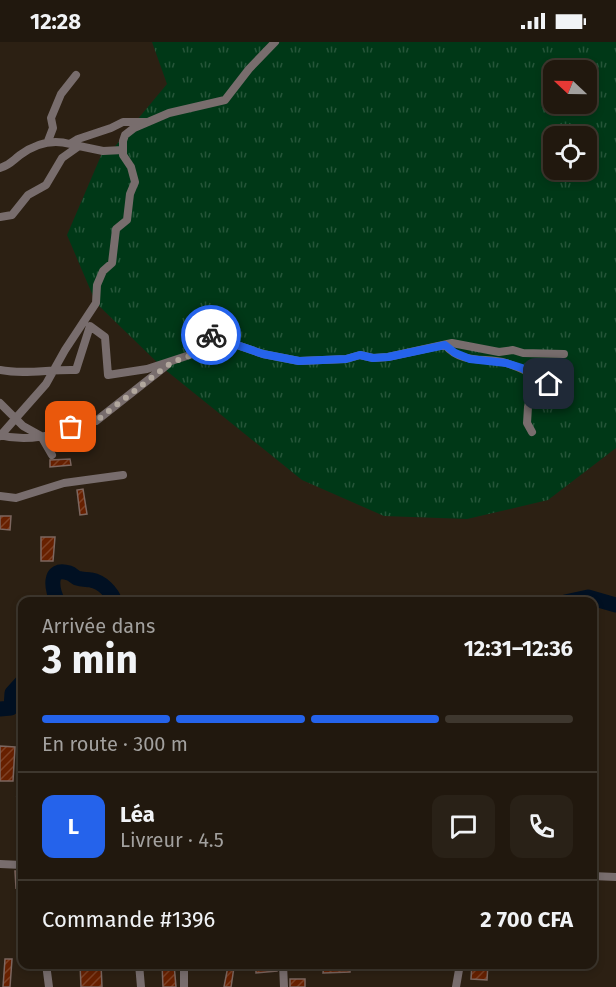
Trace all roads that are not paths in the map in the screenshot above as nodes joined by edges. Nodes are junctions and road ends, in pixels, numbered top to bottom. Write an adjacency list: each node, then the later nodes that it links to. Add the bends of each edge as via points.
1 (275, 42): 3 (street, via 225,100)
2 (76, 75): 4 (street, via 61,94 51,118 53,128)
3 (148, 122): 4 (street, via 123,122 70,144); 5 (street, via 125,135)
4 (48, 141): 6 (street)
5 (123, 150): 7 (street, via 79,146 62,158 46,185 28,195 12,215); 11 (street, via 135,182 127,220 116,229 112,263 97,285 96,303)
6 (0, 168)
7 (0, 217)
8 (445, 345): 9 (street, via 456,343 495,352); 10 (street, via 388,357 360,355 299,361 263,354 215,333 205,350); 13 (street, via 460,356 506,363)
9 (564, 354)
10 (173, 362): 11 (street, via 108,375 105,337 90,326 76,370); 19 (street, via 96,421 83,420 60,432)
11 (54, 369): 12 (street); 16 (street)
12 (0, 370)
13 (535, 376): 14 (street); 17 (street, via 527,423)
14 (552, 385)
15 (0, 403): 16 (street)
16 (17, 418): 18 (street); 19 (street)
17 (532, 432)
18 (0, 435): 19 (street, via 12,439)
19 (41, 436): 20 (street)
20 (52, 454)
21 (123, 475): 22 (street, via 64,483 15,498)
22 (0, 496)
23 (0, 864): 24 (street)
24 (18, 866)
25 (597, 876): 26 (street)
26 (616, 877)
27 (48, 969): 32 (street)
28 (139, 969): 33 (street)
29 (184, 969): 34 (street)
30 (283, 969): 35 (street)
31 (459, 969): 36 (street)
32 (49, 987)
33 (141, 987)
34 (184, 987)
35 (285, 987)
36 (456, 987)

